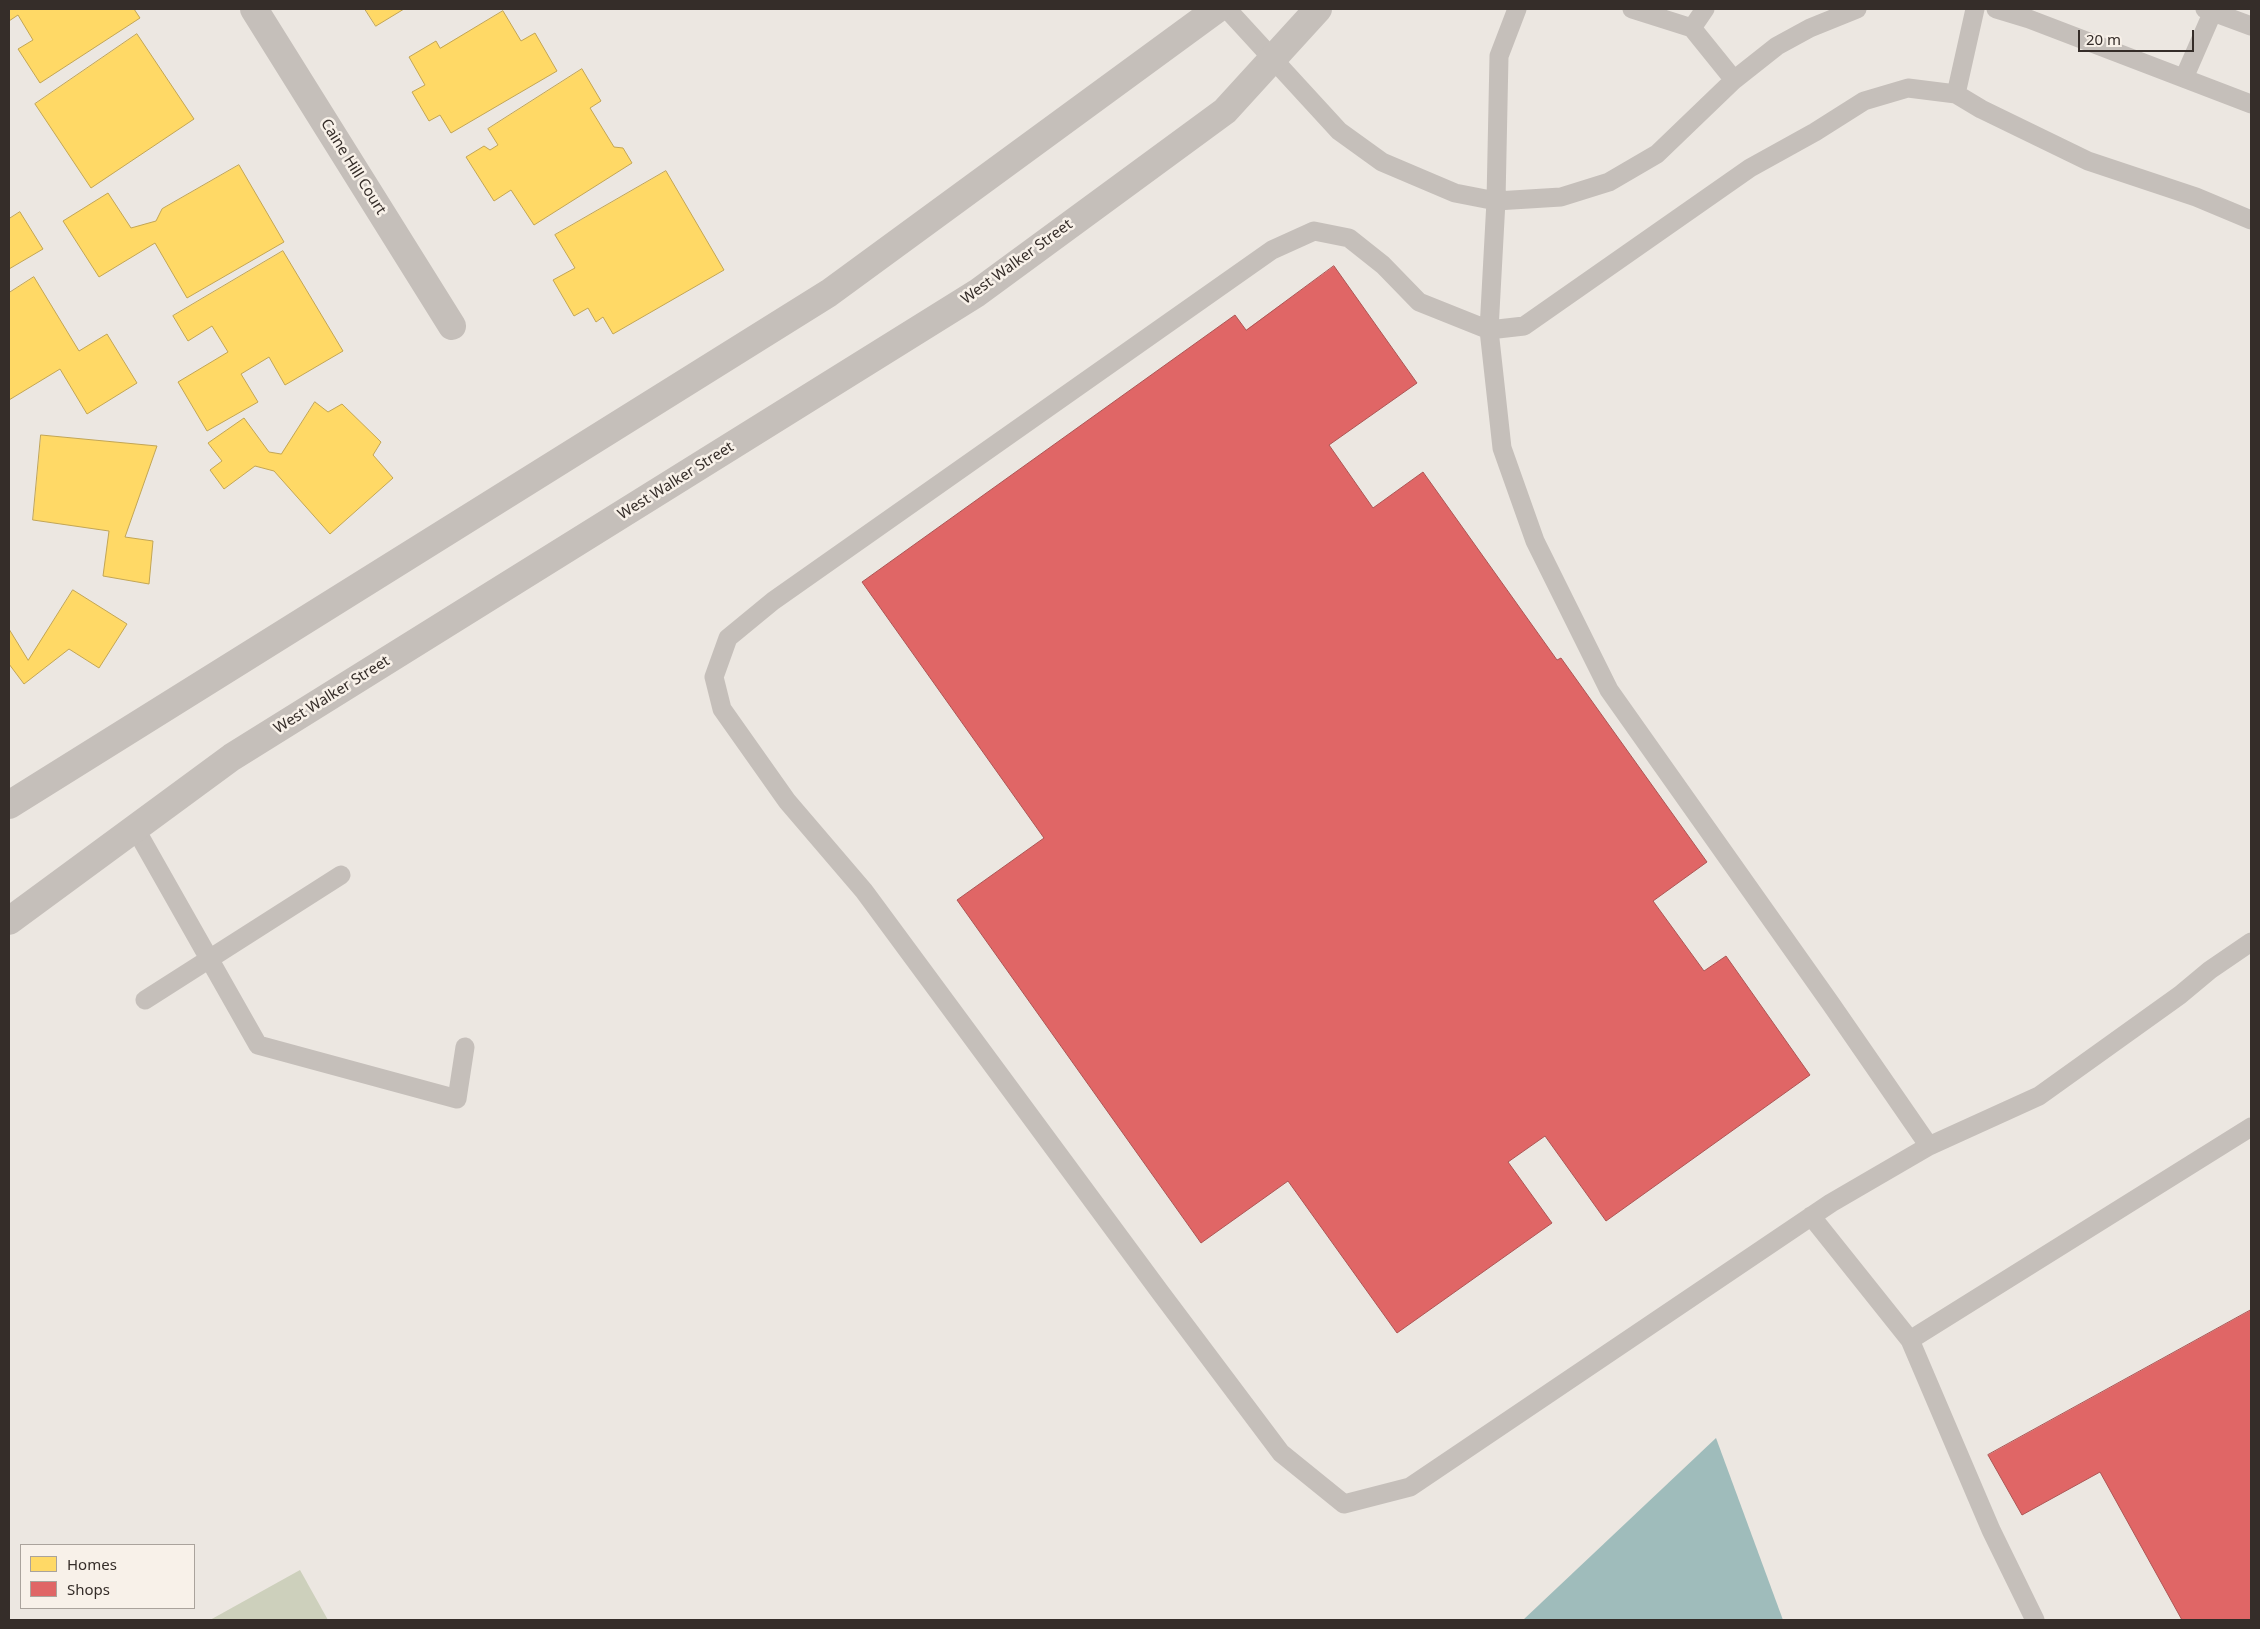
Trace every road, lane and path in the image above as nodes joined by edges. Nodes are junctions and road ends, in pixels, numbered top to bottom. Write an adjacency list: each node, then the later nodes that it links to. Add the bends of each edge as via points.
1 (254, 9): 21 (street, Caine Hill Court)
2 (1217, 9): 23 (street, via 829,293)
3 (1227, 9): 14 (lane)
4 (1318, 9): 14 (street, West Walker Street)
5 (1517, 9): 19 (lane, via 1499,56)
6 (1632, 9): 13 (lane)
7 (1705, 9): 13 (lane)
8 (1858, 9): 16 (lane, via 1776,46)
9 (1976, 9): 17 (lane)
10 (1996, 9): 15 (lane)
11 (2211, 10): 12 (lane); 15 (lane)
12 (2251, 26)
13 (1692, 28): 16 (lane)
14 (1273, 59): 19 (lane, via 1339,131 1382,162 1455,193); 24 (street, West Walker Street, via 1225,111 977,293 232,757)
15 (2184, 78): 18 (lane)
16 (1734, 80): 19 (lane, via 1657,154 1608,182 1561,197)
17 (1956, 94): 20 (lane, via 1980,109 2088,161 2196,197); 22 (lane, via 1908,88 1864,101 1750,168 1524,326)
18 (2251, 104)
19 (1496, 201): 22 (lane)
20 (2251, 220)
21 (452, 326)
22 (1489, 330): 32 (lane, via 1502,448 1535,540 1609,690); 33 (lane, via 1419,302 1383,265 1349,238 1314,230 1272,250 758,613 728,638 714,677 722,709 787,801 864,891 1281,1452 1344,1504 1410,1487)
23 (9, 804)
24 (135, 828): 26 (street, West Walker Street); 28 (lane)
25 (341, 875): 28 (lane)
26 (9, 921)
27 (2251, 942): 32 (lane, via 2039,1096)
28 (209, 958): 29 (lane); 30 (lane, via 258,1045 457,1099)
29 (145, 1000)
30 (465, 1047)
31 (2251, 1128): 34 (lane)
32 (1928, 1146): 33 (lane)
33 (1811, 1216): 34 (lane)
34 (1910, 1340): 35 (lane, via 1991,1530)
35 (2035, 1620)

